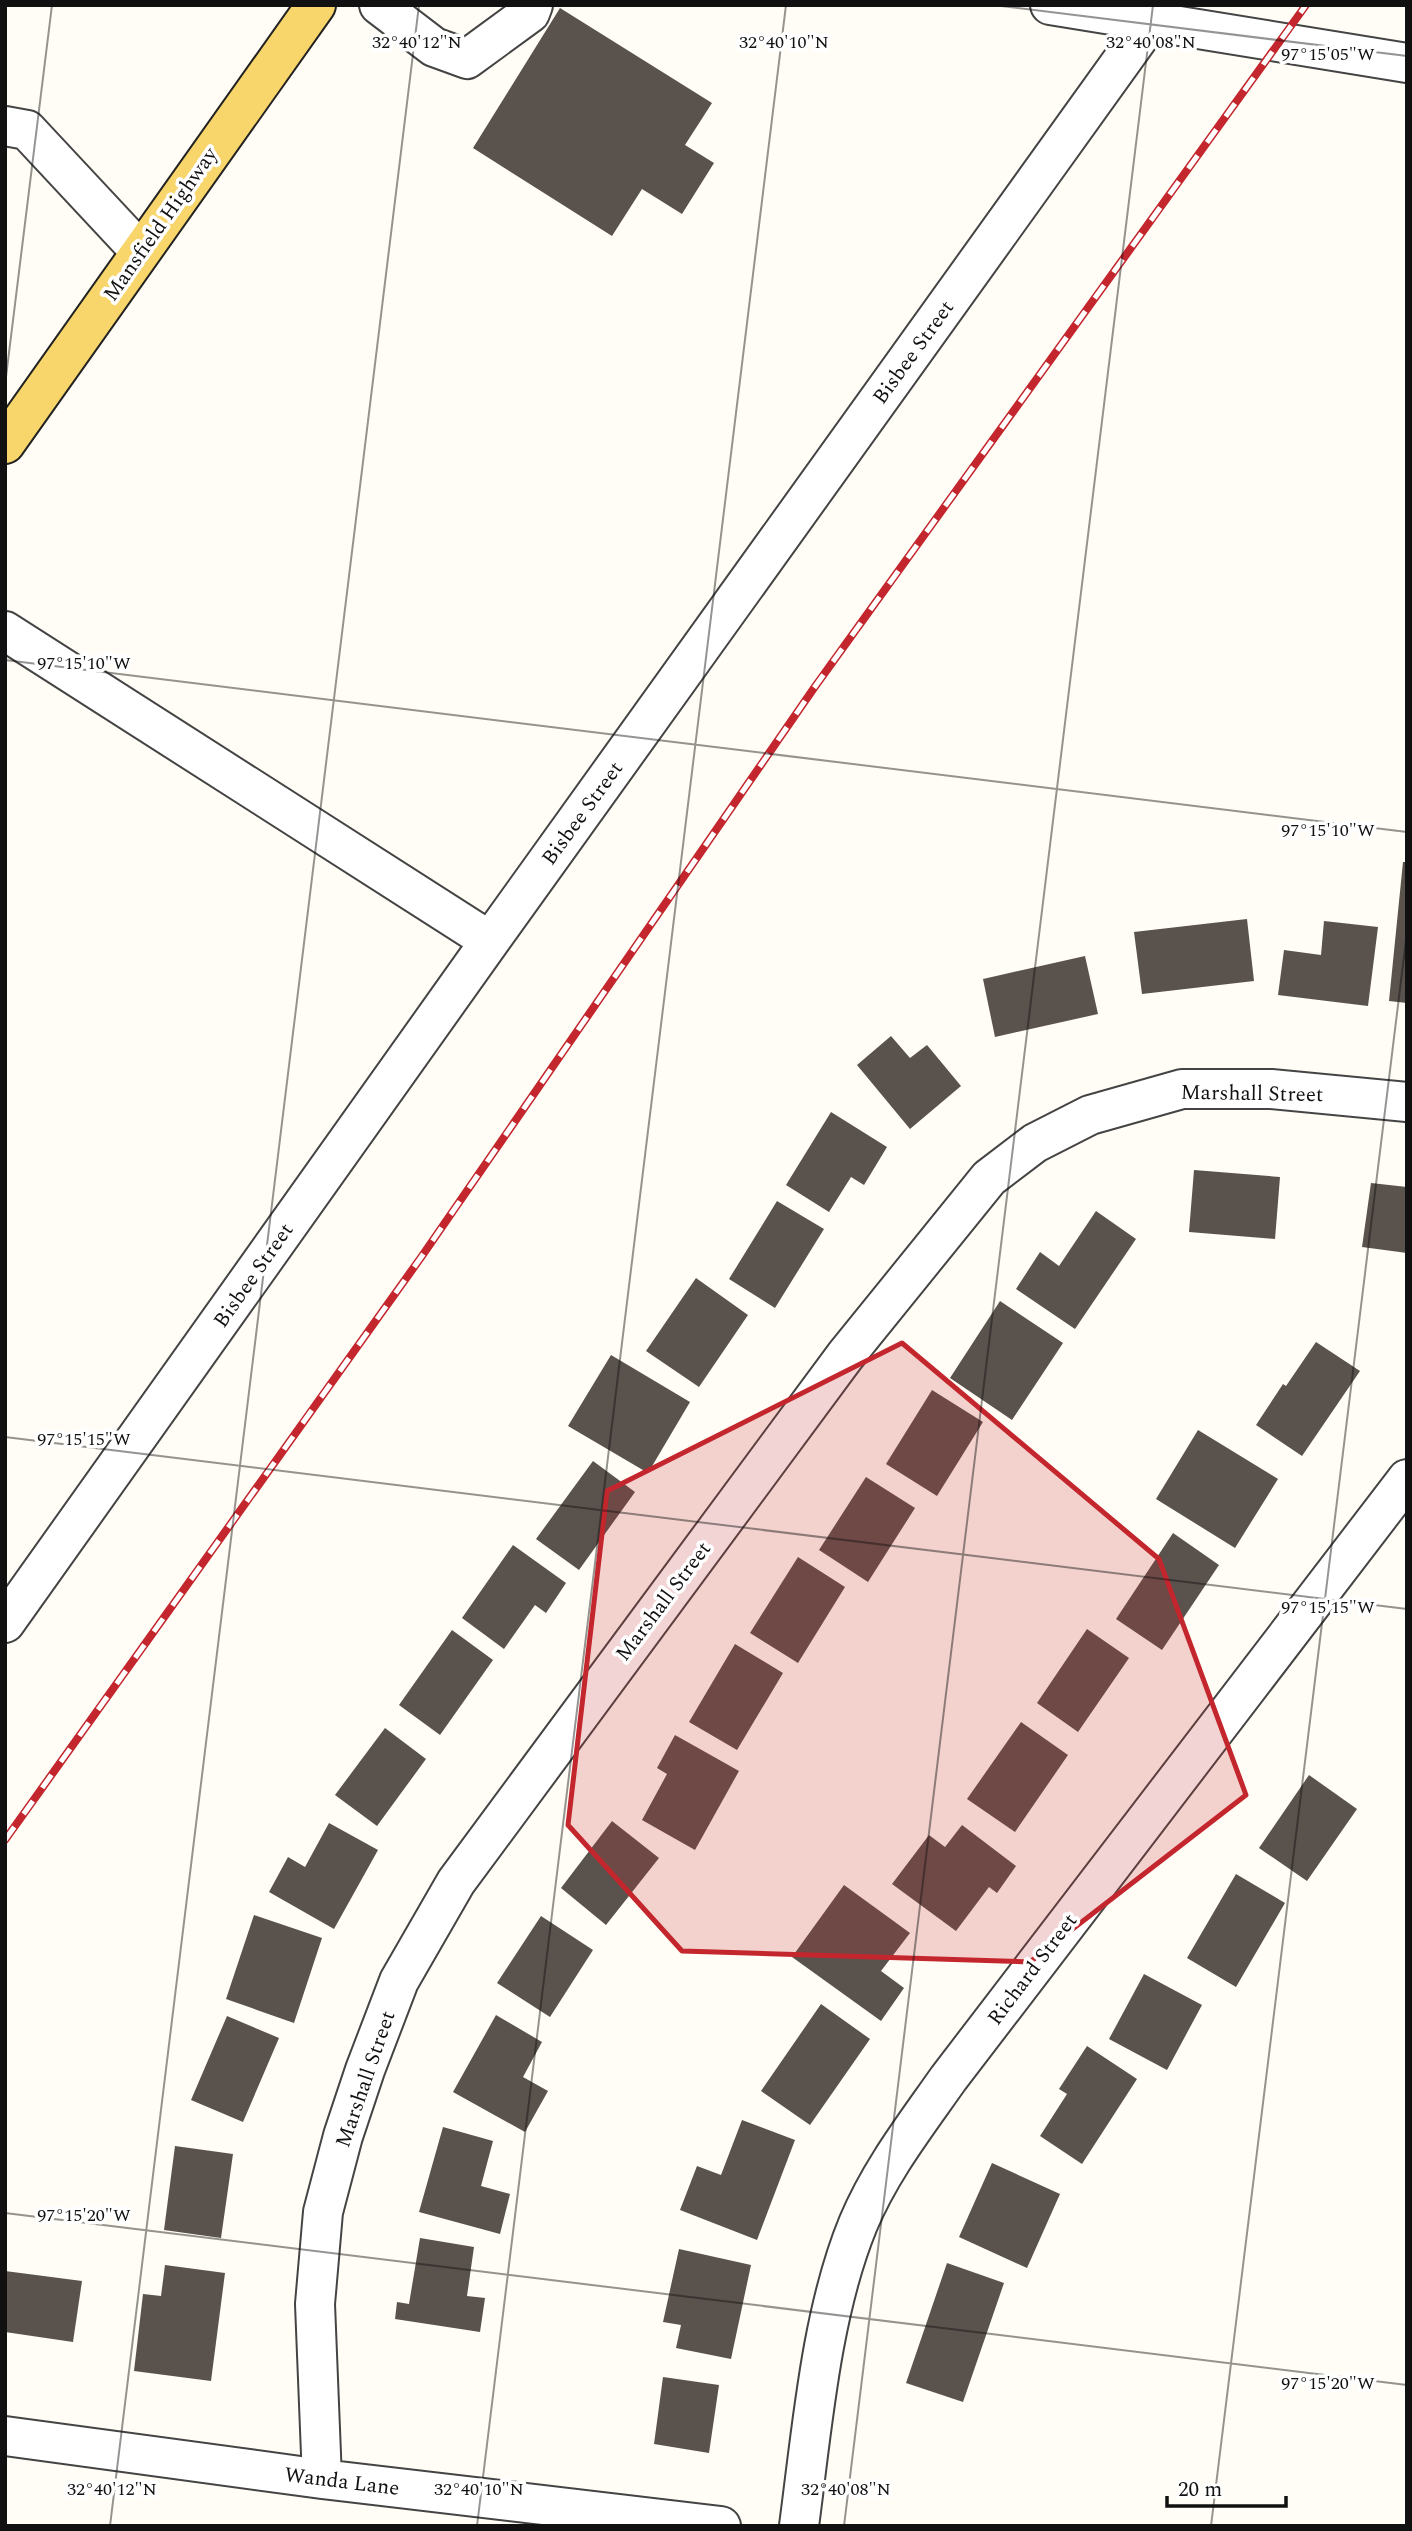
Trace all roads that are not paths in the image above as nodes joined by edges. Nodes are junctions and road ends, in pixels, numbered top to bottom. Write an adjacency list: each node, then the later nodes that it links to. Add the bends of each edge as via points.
1 (316, 5): 8 (main road, Mansfield Highway)
2 (379, 5): 3 (street, via 434,47 467,59 530,13)
3 (533, 5)
4 (1050, 5): 5 (street)
5 (1156, 13): 6 (street); 11 (street, Bisbee Street)
6 (1407, 63)
7 (5, 126): 8 (street, via 27,130)
8 (140, 251): 9 (main road, Mansfield Highway)
9 (5, 443)
10 (5, 631): 11 (street)
11 (490, 941): 14 (street, Bisbee Street)
12 (1407, 1102): 16 (street, Marshall Street, via 1271,1089 1182,1089 1090,1115 1035,1143 989,1178 845,1356 456,1882 399,1981 343,2136 323,2212 315,2304)
13 (1407, 1479): 18 (street, Richard Street, via 889,2161 837,2282)
14 (5, 1623)
15 (5, 2436): 16 (street, Wanda Lane)
16 (322, 2479): 17 (street, Wanda Lane)
17 (721, 2526)
18 (799, 2526)

